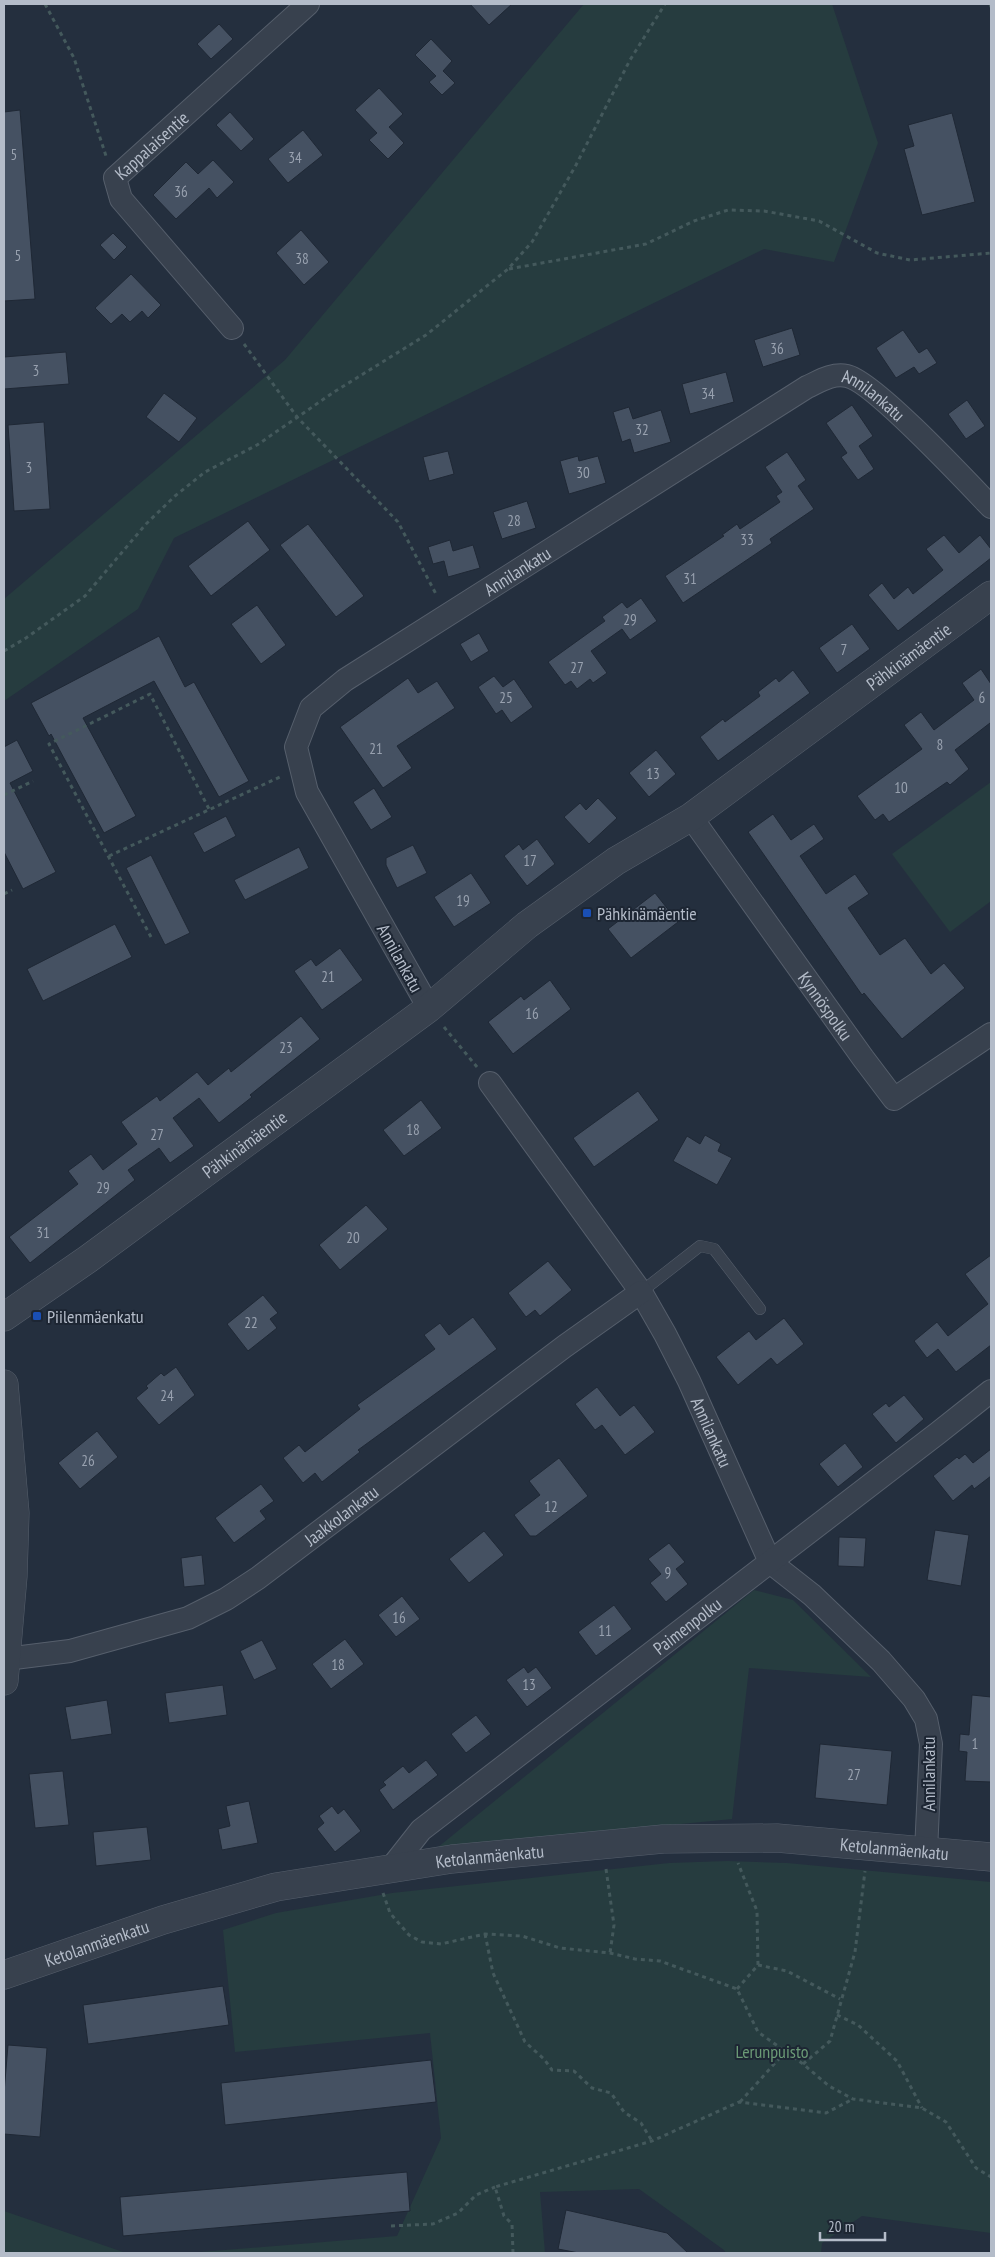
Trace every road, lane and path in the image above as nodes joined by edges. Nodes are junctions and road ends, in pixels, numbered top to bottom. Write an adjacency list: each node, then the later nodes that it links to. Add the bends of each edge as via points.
1 (45, 4): 4 (path, via 74,58)
2 (308, 4): 4 (street, Kappalaisentie)
3 (666, 4): 6 (path, via 630,60 532,242)
4 (114, 178): 7 (street, Kappalaisentie, via 121,200)
5 (991, 253): 6 (path, via 910,260 877,253 819,221 764,210 728,210 646,244)
6 (508, 269): 8 (path, via 426,335)
7 (232, 328): 8 (path)
8 (297, 417): 11 (path, via 398,522); 12 (path, via 257,445 205,472 146,524 85,596)
9 (991, 507): 11 (street, Annilankatu, via 866,385 848,376 832,375 807,386)
10 (991, 596): 17 (street, Pähkinämäentie)
11 (447, 616): 13 (street, Annilankatu, via 345,680 312,708 296,747)
12 (4, 651)
13 (301, 767): 16 (path); 22 (street, Annilankatu, via 307,792)
14 (33, 780): 15 (path)
15 (4, 795)
16 (209, 810): 18 (path); 18 (path, via 150,694 50,744)
17 (691, 817): 22 (street, Pähkinämäentie, via 616,862 527,925); 23 (street, Kynnöspolku, via 894,1099)
18 (109, 856): 21 (path)
19 (12, 890): 20 (path)
20 (4, 894)
21 (151, 937)
22 (434, 1014): 24 (path); 27 (street, Pähkinämäentie)
23 (991, 1034)
24 (490, 1083): 25 (street, Annilankatu)
25 (641, 1292): 26 (lane, via 700,1246 714,1249); 30 (street, Annilankatu, via 689,1381); 31 (street, Jaakkolankatu, via 258,1578 226,1598 188,1618)
26 (760, 1310)
27 (4, 1317)
28 (4, 1384): 31 (street, via 15,1513)
29 (991, 1391): 30 (street, Paimenpolku)
30 (770, 1562): 32 (street, Annilankatu, via 812,1595 881,1661 914,1699 926,1719 931,1744); 37 (street, Paimenpolku, via 421,1830)
31 (5, 1670)
32 (926, 1851): 33 (street, Ketolanmäenkatu); 37 (street, Ketolanmäenkatu, via 777,1838 663,1839 452,1859)
33 (991, 1857)
34 (737, 1861): 40 (path, via 757,1911)
35 (605, 1862): 39 (path, via 614,1925)
36 (866, 1864): 43 (path, via 854,1952)
37 (386, 1877): 38 (path, via 390,1913 408,1935 422,1942 442,1944); 41 (street, Ketolanmäenkatu, via 276,1886 163,1920)
38 (485, 1934): 39 (path, via 522,1936 560,1948); 50 (path, via 493,1973 525,2042 552,2070 574,2071 592,2088 611,2093 624,2112 641,2123)
39 (610, 1953): 42 (path, via 660,1961)
40 (758, 1965): 42 (path); 43 (path, via 787,1971)
41 (4, 1975)
42 (737, 1989): 45 (path, via 758,2032)
43 (840, 1999): 44 (path)
44 (837, 2015): 46 (path, via 830,2041); 49 (path, via 858,2025 897,2061)
45 (785, 2052): 46 (path); 48 (path)
46 (803, 2064): 47 (path, via 829,2086)
47 (854, 2098): 48 (path, via 826,2113); 49 (path)
48 (739, 2102): 50 (path)
49 (922, 2108): 51 (path, via 946,2122 976,2168)
50 (652, 2141): 52 (path)
51 (991, 2178)
52 (495, 2187): 53 (path, via 476,2196 458,2213 433,2224); 54 (path, via 504,2216 512,2224)
53 (391, 2226)
54 (514, 2253)

